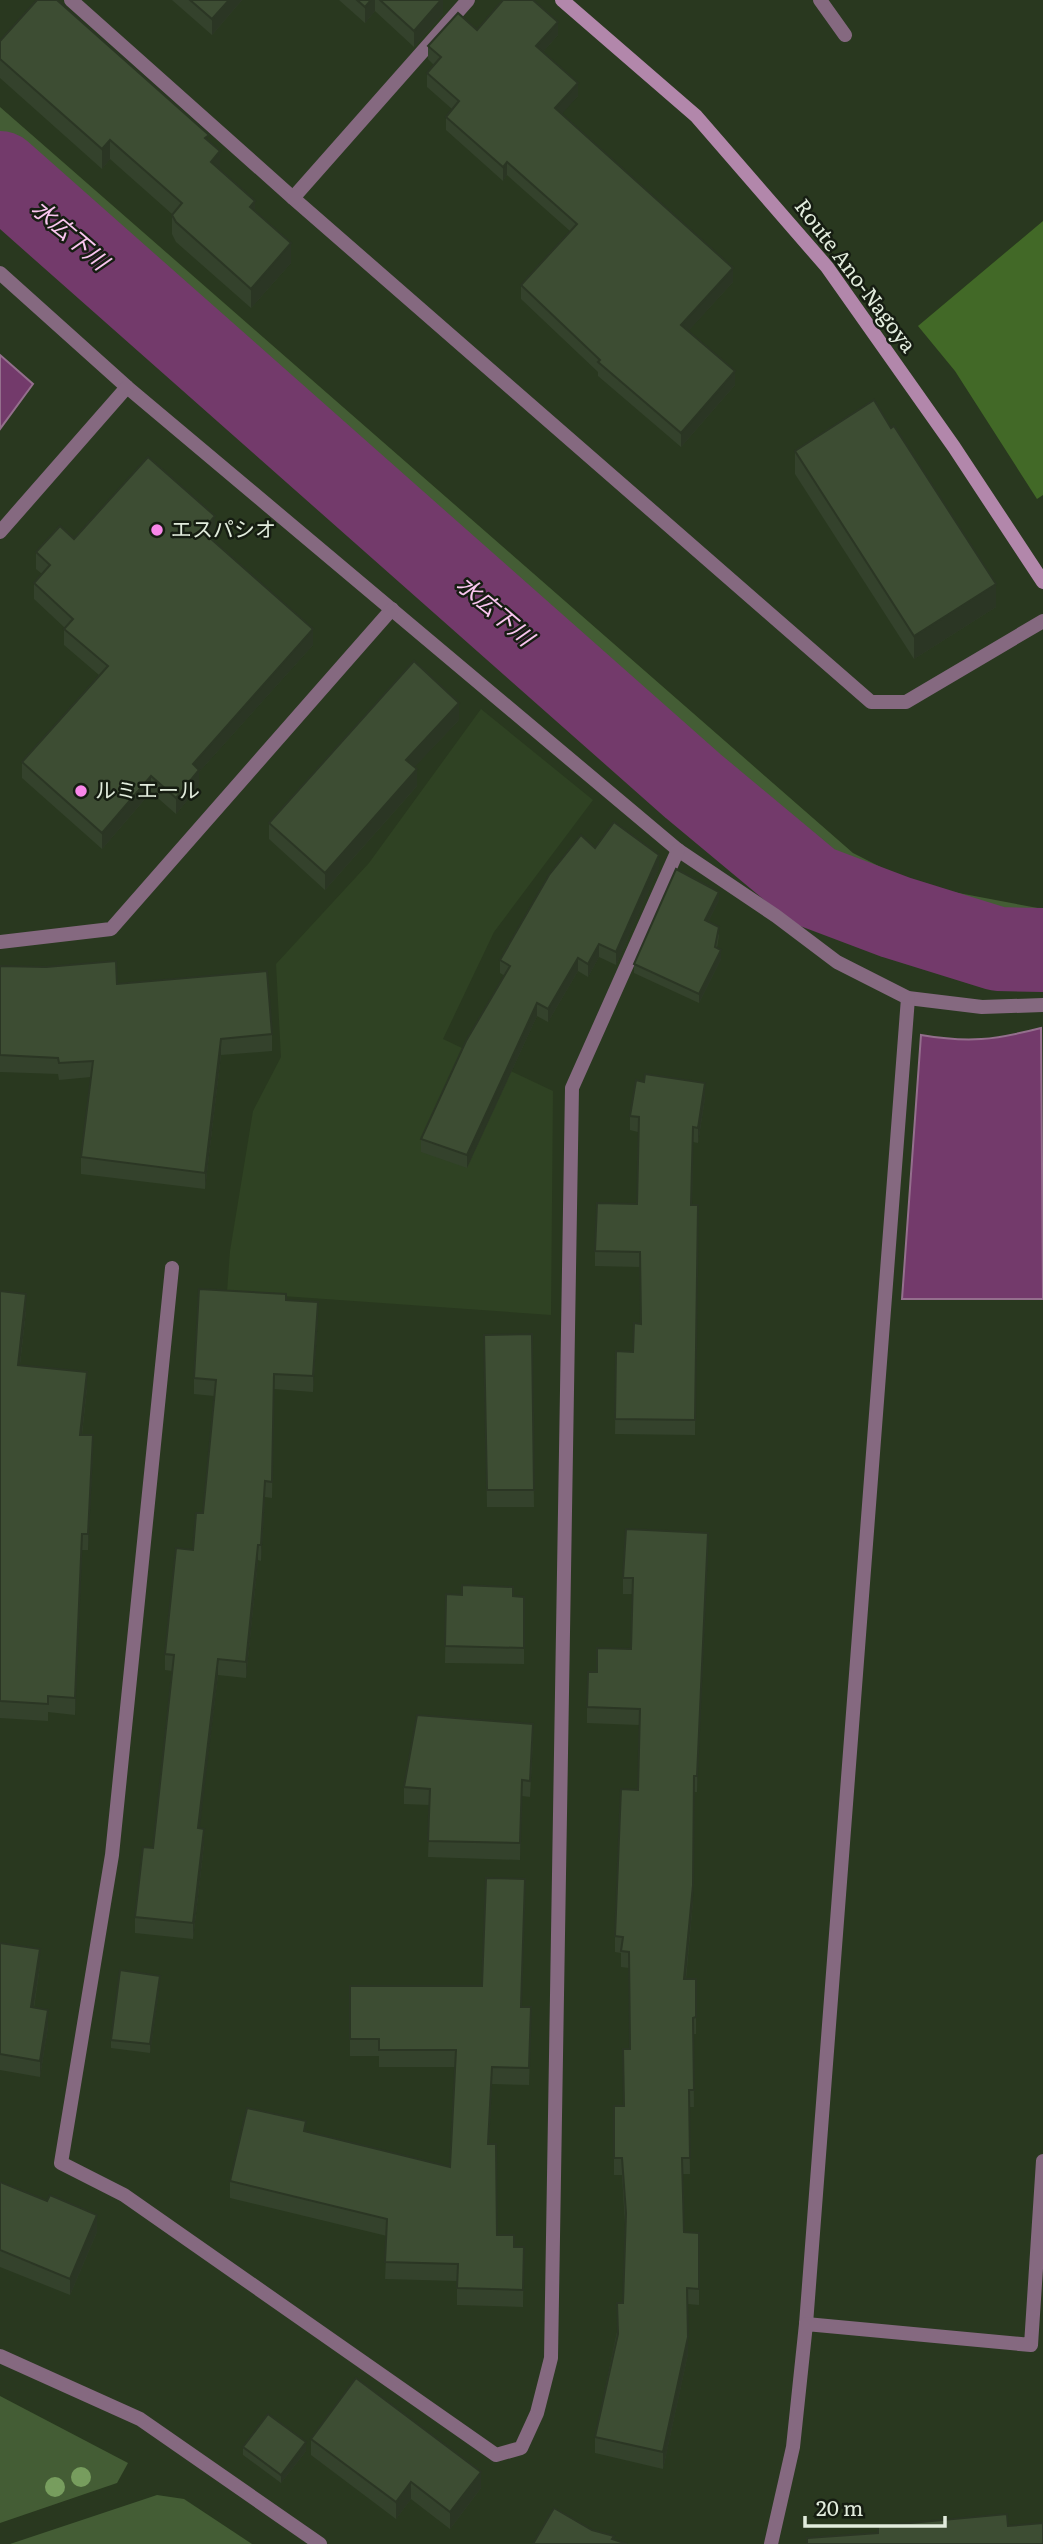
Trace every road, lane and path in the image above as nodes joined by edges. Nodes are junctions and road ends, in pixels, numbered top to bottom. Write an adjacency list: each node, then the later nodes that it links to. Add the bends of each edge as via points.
1 (71, 0): 6 (street)
2 (468, 0): 6 (street)
3 (562, 0): 10 (main road, Route Ano-Nagoya, via 696,116 827,267)
4 (820, 0): 5 (street)
5 (845, 35)
6 (293, 198): 12 (street, via 871,702 906,702)
7 (0, 273): 8 (street)
8 (127, 387): 9 (street); 11 (street)
9 (0, 532)
10 (1043, 582)
11 (392, 609): 13 (street); 14 (street, via 111,929)
12 (1043, 621)
13 (678, 850): 15 (street, via 836,962); 17 (street, via 572,1088 551,2358 537,2413 521,2448 496,2455 124,2195 61,2163 113,1841)
14 (0, 943)
15 (908, 998): 16 (street, via 982,1007); 19 (street)
16 (1043, 1005)
17 (173, 1268)
18 (1043, 2161): 19 (street, via 1031,2345)
19 (806, 2325): 22 (street, via 793,2446)
20 (0, 2356): 21 (street, via 140,2419)
21 (320, 2544)
22 (771, 2544)

